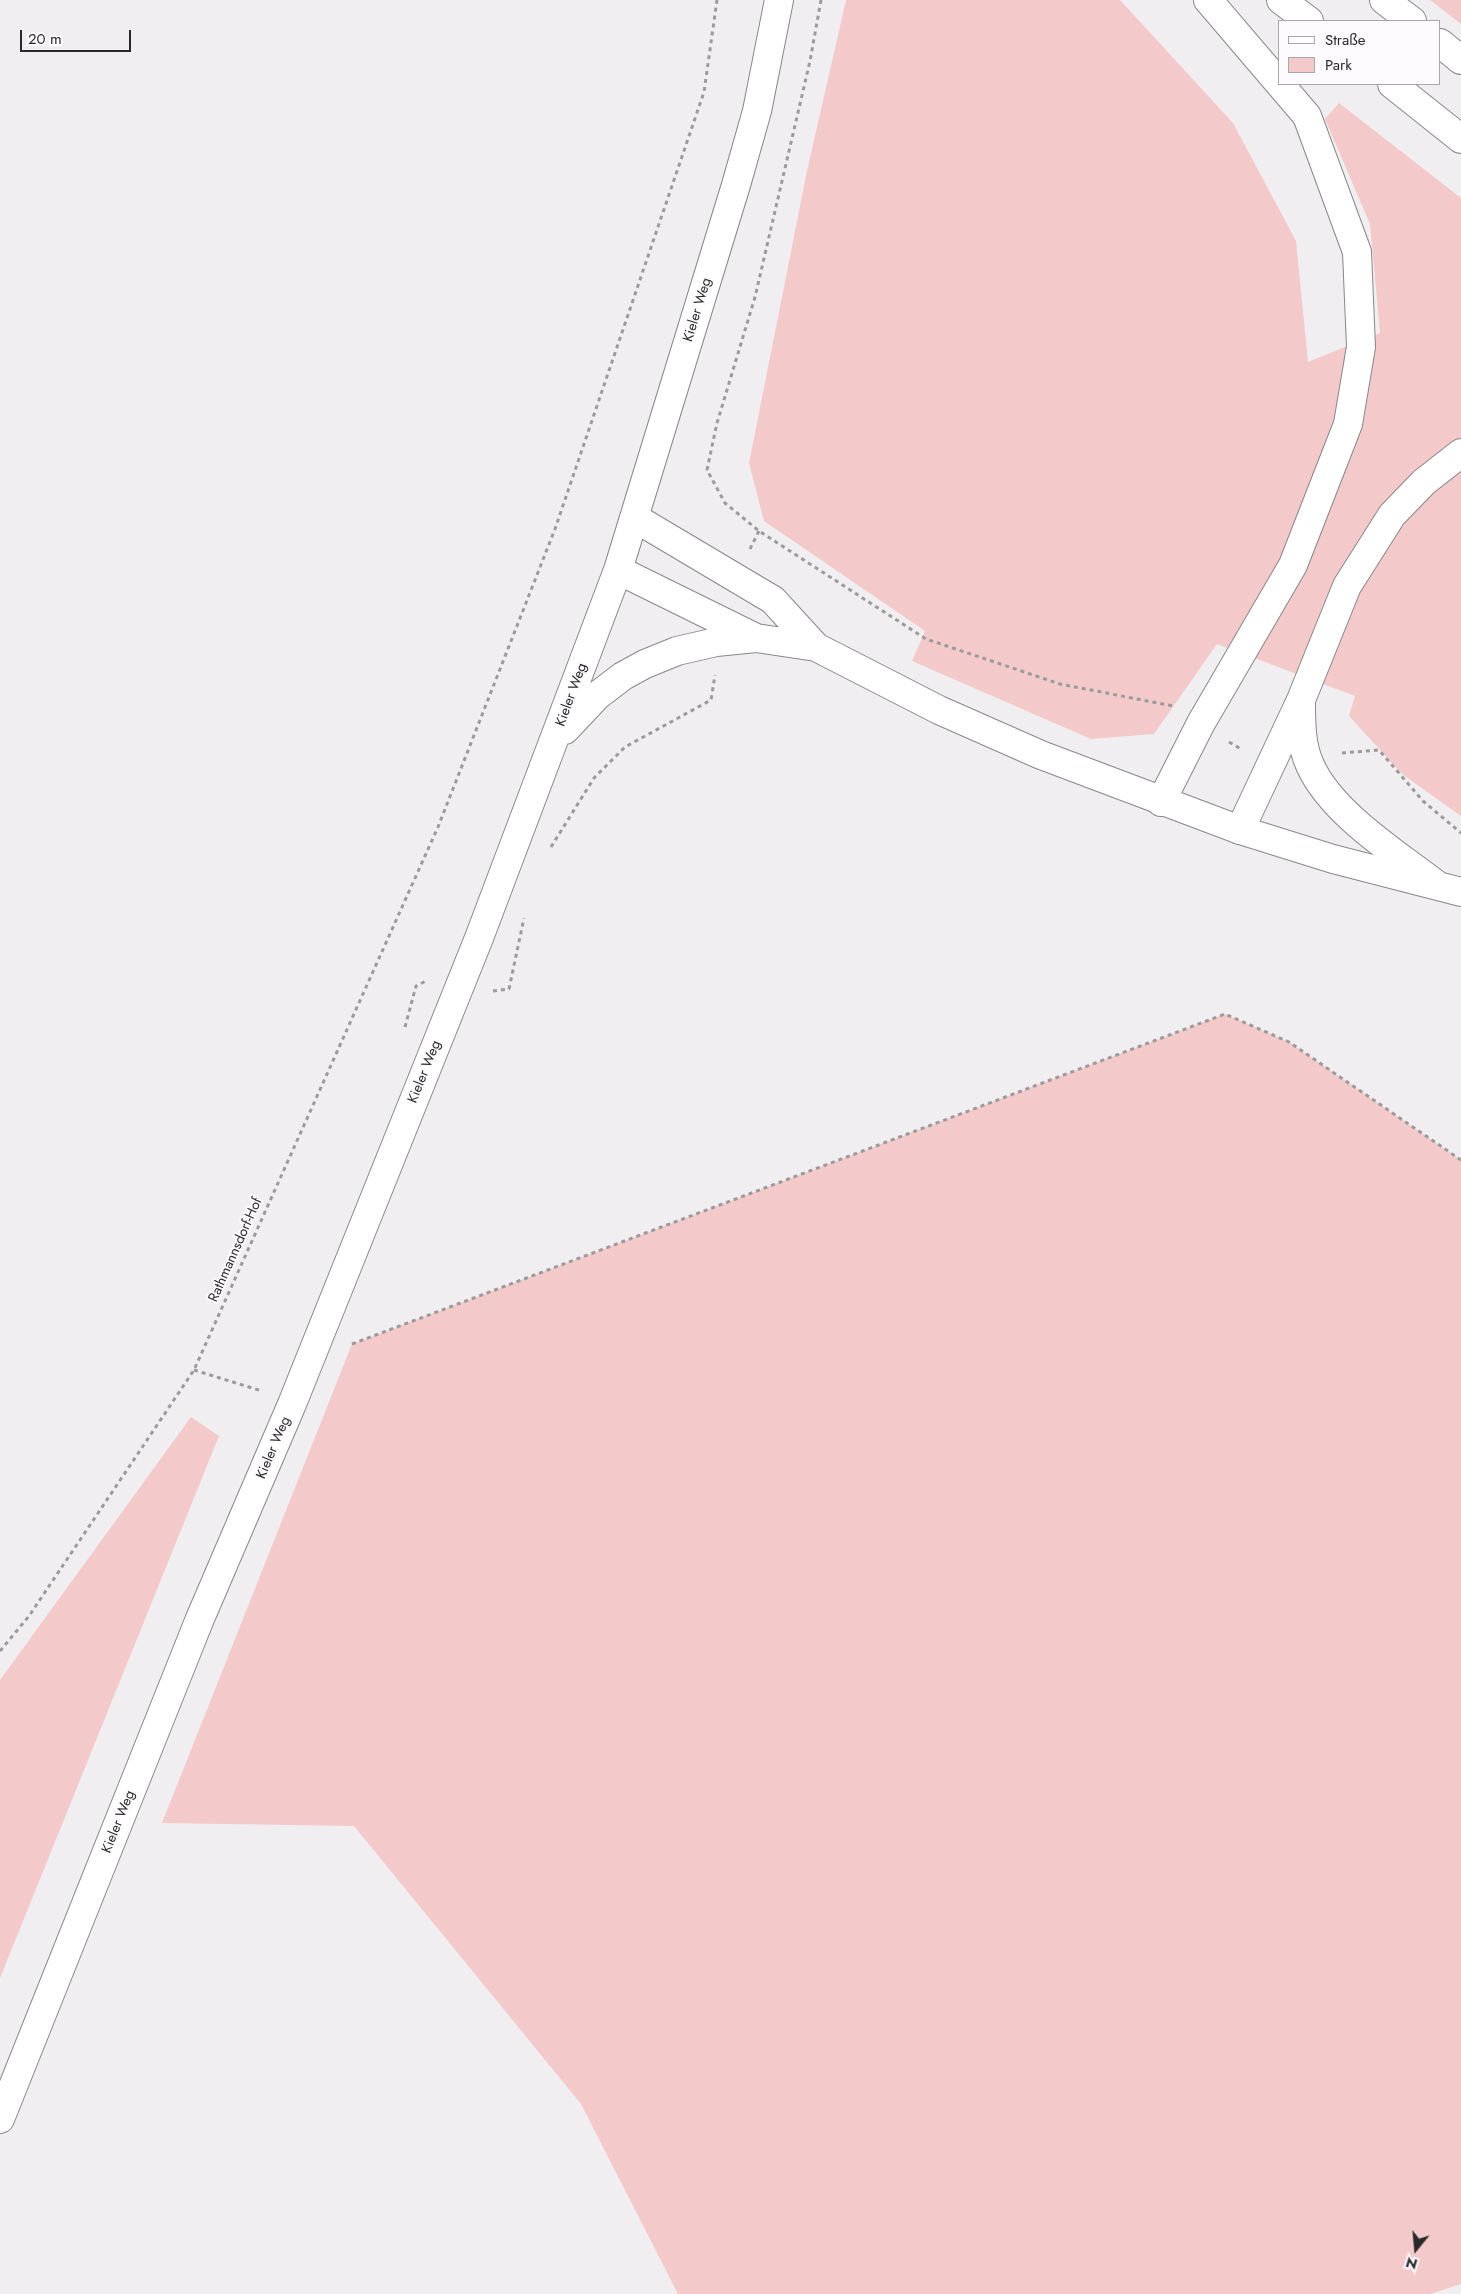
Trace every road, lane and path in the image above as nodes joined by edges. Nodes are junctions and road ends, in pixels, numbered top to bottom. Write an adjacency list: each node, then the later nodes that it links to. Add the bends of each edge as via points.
1 (718, 0): 28 (path, Rathmannsdorf-Hof, via 704,92 555,529 438,827)
2 (779, 0): 16 (main road, Kieler Weg, via 757,111 739,176)
3 (821, 0): 21 (path, via 755,297 717,423 707,470 725,503 759,531 926,640 1060,684 1171,705)
4 (1208, 0): 11 (main road)
5 (1281, 0): 7 (main road)
6 (1384, 0): 8 (main road)
7 (1308, 20)
8 (1411, 20)
9 (1441, 44): 10 (main road)
10 (1461, 60)
11 (1278, 82)
12 (1281, 85): 21 (main road, via 1307,116 1358,252 1361,346 1348,424 1293,565)
13 (1393, 85): 14 (main road)
14 (1461, 139)
15 (1461, 454): 20 (main road, via 1424,482 1392,515 1347,586)
16 (635, 518): 17 (main road, Kieler Weg); 19 (main road, via 773,600)
17 (618, 570): 18 (main road); 22 (main road, Kieler Weg)
18 (756, 638): 19 (main road); 22 (main road, via 716,642 677,651 645,664 598,695)
19 (816, 647): 23 (main road, via 939,710 1041,755)
20 (1301, 700): 24 (main road); 25 (main road, via 1300,727 1310,765 1332,799 1372,836)
21 (1201, 723): 23 (main road)
22 (555, 740): 27 (main road, Kieler Weg)
23 (1161, 802): 24 (main road)
24 (1240, 830): 25 (main road, via 1333,859)
25 (1449, 889)
26 (1461, 1160): 27 (path, via 1289,1042 1225,1014 352,1344)
27 (308, 1365): 29 (main road, Kieler Weg)
28 (194, 1370): 29 (path, via 265,1391); 30 (path, Rathmannsdorf-Hof, via 29,1616)
29 (292, 1404): 31 (main road, Kieler Weg, via 199,1621)
30 (0, 1651)
31 (0, 2120)

